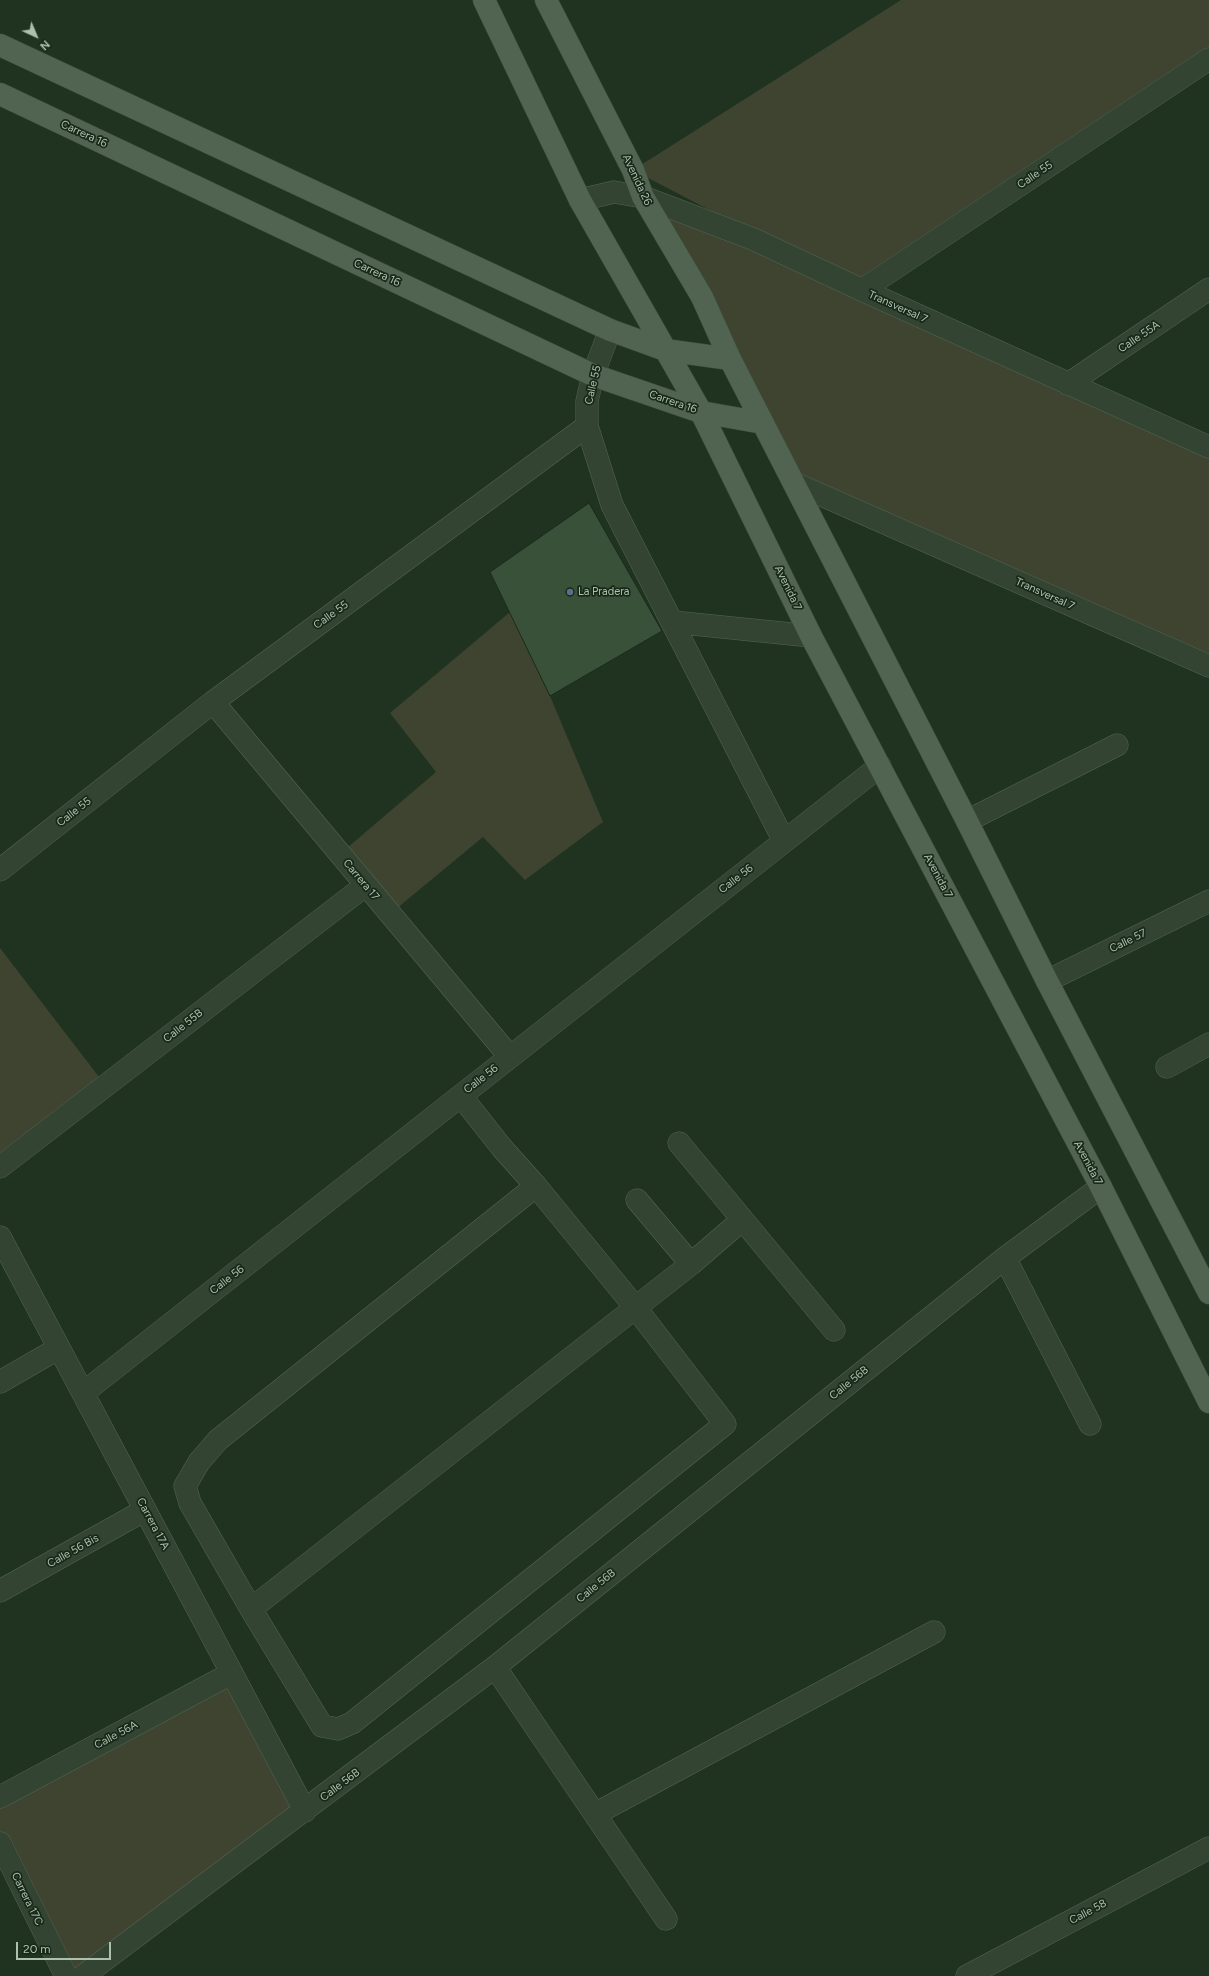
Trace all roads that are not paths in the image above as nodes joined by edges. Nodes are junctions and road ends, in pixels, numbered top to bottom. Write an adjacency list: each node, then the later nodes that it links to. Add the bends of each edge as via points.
1 (484, 0): 7 (main road)
2 (546, 0): 6 (main road, Avenida 26, via 633,170)
3 (0, 45): 10 (main road)
4 (1209, 59): 9 (street, Calle 55)
5 (0, 94): 13 (main road, Carrera 16)
6 (643, 197): 7 (street, Transversal 7, via 614,192); 9 (street, Transversal 7, via 753,239); 12 (main road, Avenida 26, via 702,297)
7 (580, 200): 11 (main road)
8 (1209, 289): 14 (street, Calle 55A)
9 (862, 290): 14 (street, Transversal 7)
10 (610, 330): 11 (main road); 13 (street, Calle 55)
11 (665, 350): 12 (main road); 15 (main road, Avenida 7)
12 (730, 359): 16 (main road)
13 (593, 375): 15 (main road, Carrera 16); 17 (street, Calle 55, via 587,401)
14 (1068, 384): 18 (street, Transversal 7)
15 (701, 412): 16 (main road, Carrera 16); 21 (main road, Avenida 7)
16 (763, 423): 19 (main road)
17 (587, 426): 20 (street, via 612,505); 23 (street, Calle 55)
18 (1209, 447)
19 (794, 483): 22 (street, Transversal 7); 26 (main road)
20 (673, 622): 21 (street); 27 (street)
21 (811, 636): 25 (main road, Avenida 7)
22 (1209, 666)
23 (213, 702): 28 (street, Calle 55); 29 (street, Carrera 17)
24 (1117, 745): 26 (street)
25 (880, 766): 27 (street, Calle 56); 39 (main road, Avenida 7)
26 (967, 821): 31 (main road)
27 (784, 842): 33 (street, Calle 56)
28 (0, 870)
29 (366, 885): 33 (street, Carrera 17); 37 (street, Calle 55B)
30 (1209, 901): 31 (street, Calle 57)
31 (1047, 981): 45 (main road)
32 (1209, 1044): 34 (street)
33 (510, 1057): 35 (street, Calle 56)
34 (1166, 1067)
35 (461, 1096): 38 (street); 50 (street, Calle 56)
36 (679, 1143): 41 (street)
37 (0, 1167)
38 (536, 1186): 46 (street); 55 (street, via 218,1440 199,1462 185,1486 190,1503)
39 (1102, 1187): 43 (street, Calle 56B); 51 (main road, Avenida 7)
40 (637, 1200): 44 (street)
41 (742, 1220): 44 (street); 47 (street)
42 (0, 1237): 48 (street, Carrera 17A)
43 (1005, 1258): 52 (street); 57 (street, Calle 56B)
44 (691, 1264): 46 (street)
45 (1209, 1293)
46 (635, 1307): 55 (street); 55 (street, via 725,1424 352,1723 338,1730 322,1726)
47 (834, 1330)
48 (59, 1348): 49 (street); 50 (street, Carrera 17A)
49 (0, 1382)
50 (83, 1393): 53 (street, Carrera 17A)
51 (1209, 1402)
52 (1090, 1424)
53 (146, 1510): 54 (street, Calle 56 Bis); 58 (street, Carrera 17A)
54 (0, 1591)
55 (250, 1608)
56 (934, 1632): 61 (street)
57 (495, 1667): 60 (street, Calle 56B); 61 (street)
58 (232, 1674): 59 (street, Calle 56A); 60 (street, Carrera 17A)
59 (0, 1798)
60 (305, 1811): 66 (street, Calle 56B)
61 (595, 1814): 64 (street)
62 (0, 1843): 65 (street, Carrera 17C)
63 (1209, 1848): 67 (street, Calle 58)
64 (666, 1919)
65 (66, 1976)
66 (83, 1976)
67 (967, 1976)

